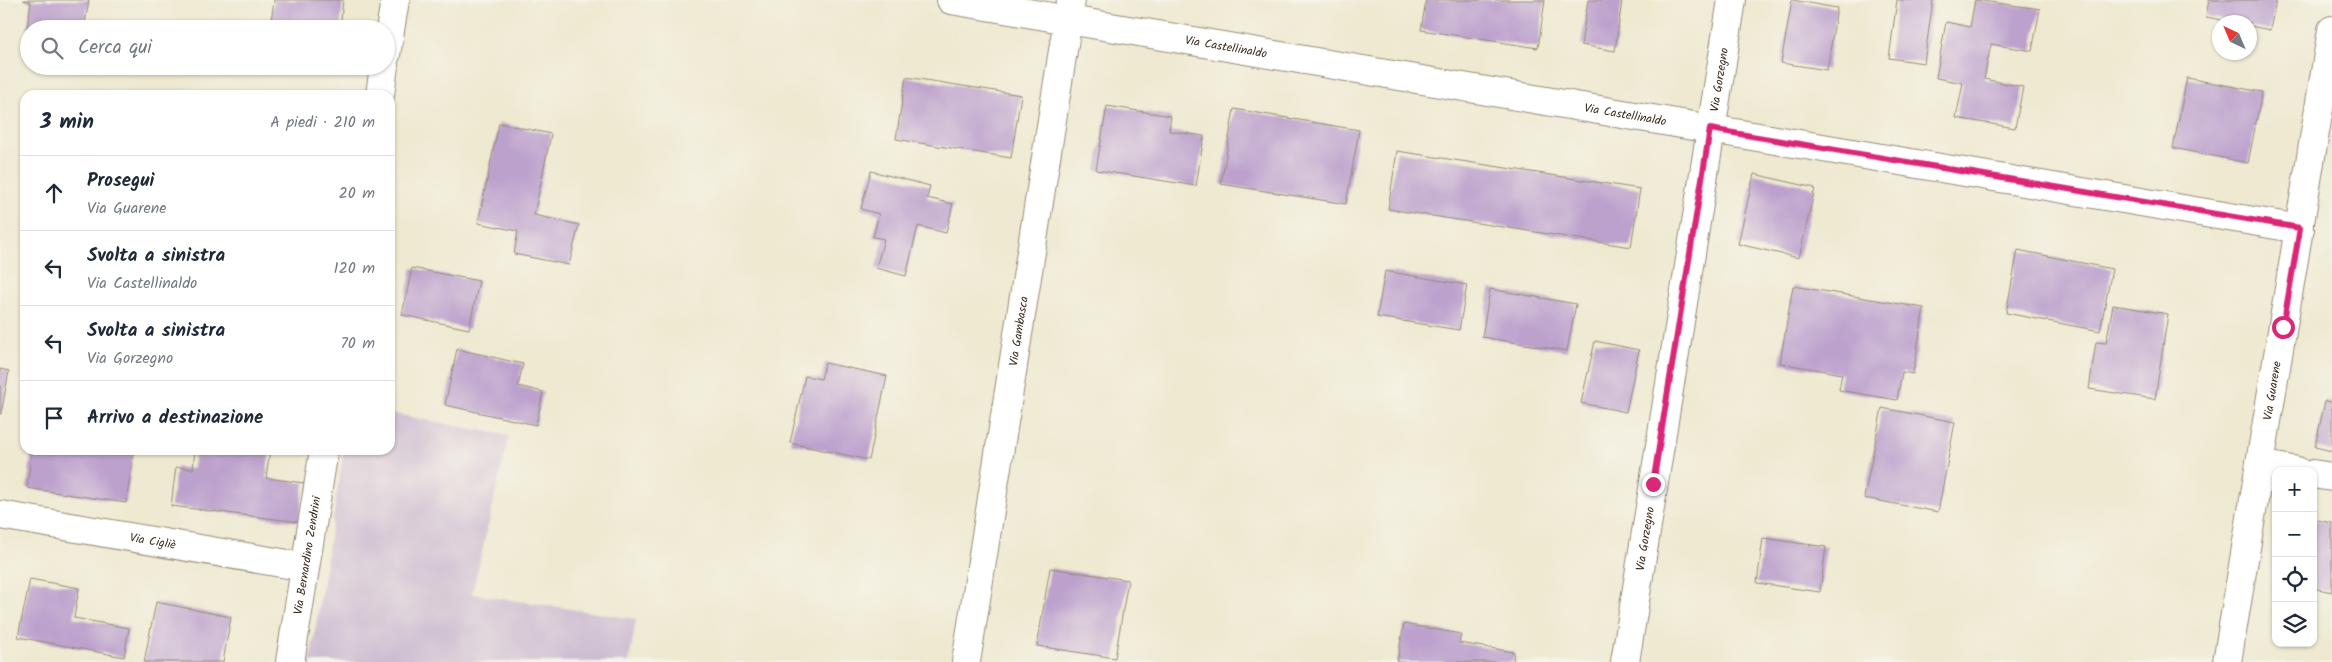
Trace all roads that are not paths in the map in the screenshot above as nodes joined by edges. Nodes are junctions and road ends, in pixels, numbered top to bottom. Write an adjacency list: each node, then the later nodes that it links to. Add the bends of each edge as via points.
1 (395, 0): 5 (street)
2 (951, 0): 4 (street, Via Castellinaldo)
3 (1732, 0): 10 (street, Via Gorzegno)
4 (1070, 10): 10 (street, Via Castellinaldo); 20 (street, Via Gambasca)
5 (392, 20)
6 (2332, 30): 7 (street, Via Guarene)
7 (2329, 63): 11 (street, Via Guarene)
8 (383, 75): 9 (street)
9 (381, 90)
10 (1710, 129): 11 (street, Via Castellinaldo); 21 (street, Via Gorzegno)
11 (2300, 228): 13 (street, Via Guarene)
12 (323, 455): 18 (street, Via Bernardino Zendrini)
13 (2260, 464): 14 (street); 22 (street, Via Guarene)
14 (2276, 467)
15 (2317, 475): 16 (street)
16 (2332, 477)
17 (0, 515): 18 (street, Via Cigliè)
18 (305, 567): 19 (street, Via Bernardino Zendrini)
19 (290, 662)
20 (966, 662)
21 (1625, 662)
22 (2227, 662)

